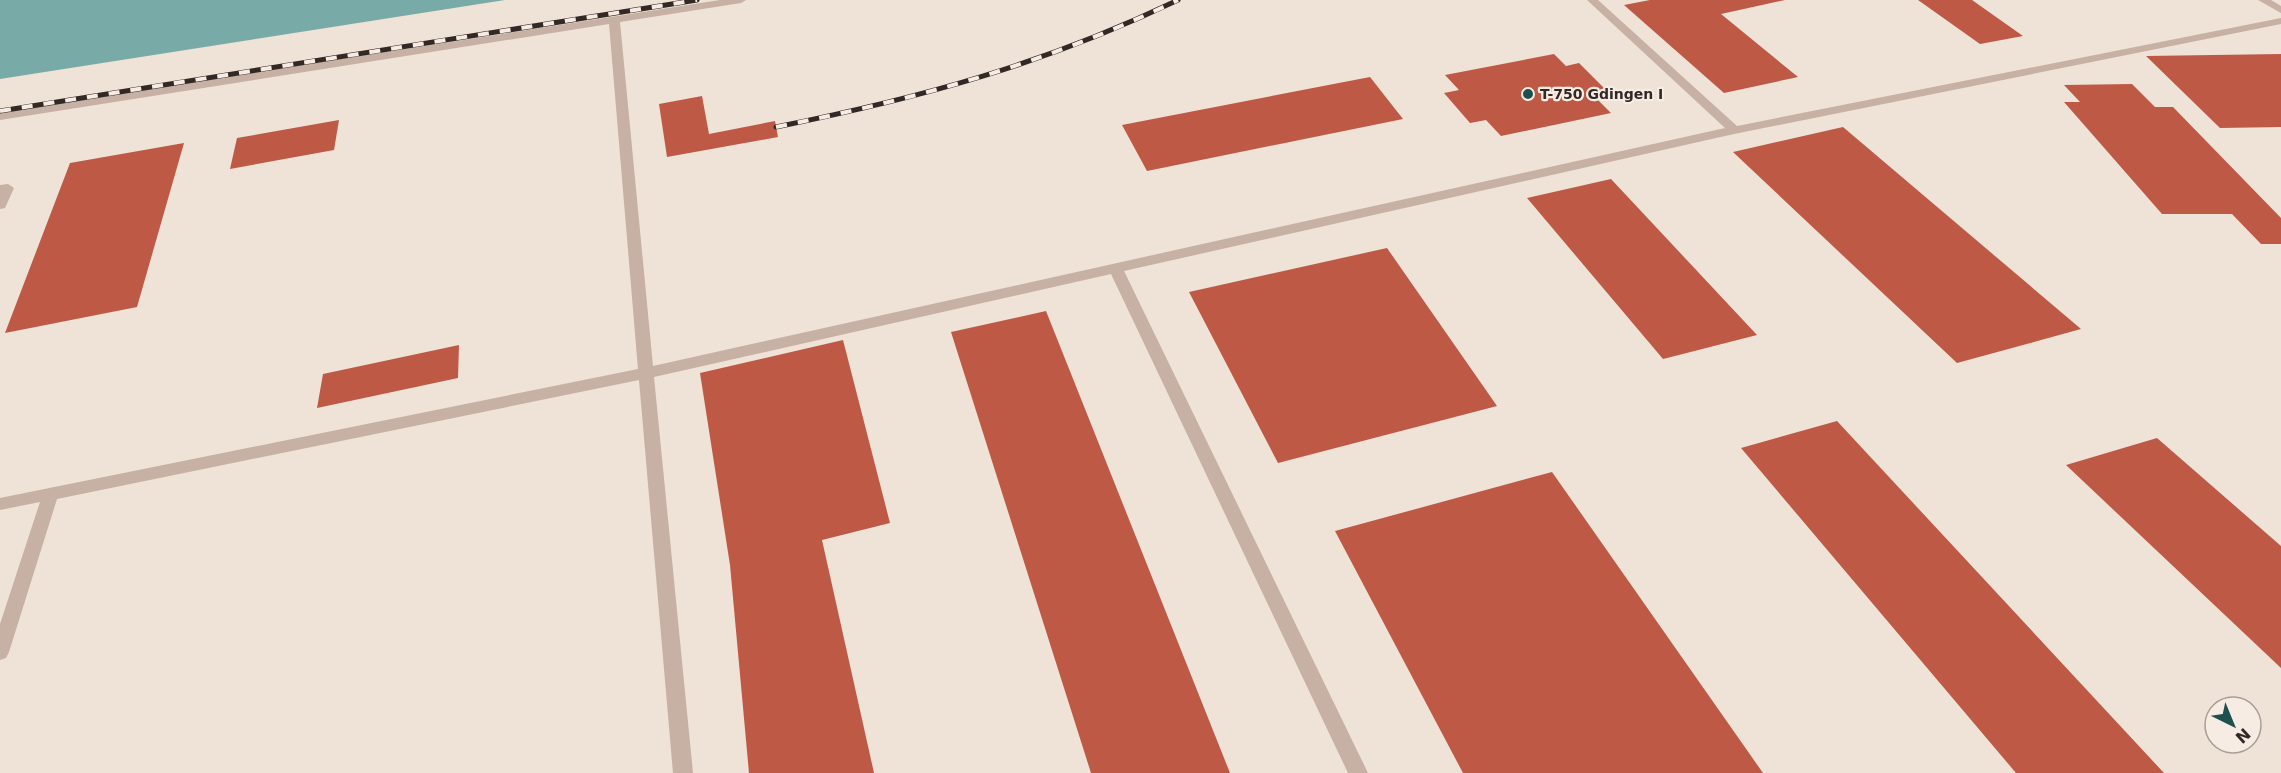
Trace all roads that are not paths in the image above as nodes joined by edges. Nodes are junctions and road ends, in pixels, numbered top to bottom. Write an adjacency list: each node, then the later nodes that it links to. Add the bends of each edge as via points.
1 (741, 0): 5 (lane)
2 (1592, 0): 8 (lane)
3 (2263, 0): 4 (lane)
4 (2281, 10)
5 (614, 20): 7 (lane); 12 (lane)
6 (2281, 21): 8 (lane)
7 (0, 116)
8 (1734, 130): 11 (lane)
9 (0, 189): 10 (lane, via 8,188)
10 (0, 205)
11 (1116, 269): 12 (lane); 17 (lane)
12 (646, 373): 13 (lane); 16 (lane)
13 (51, 492): 14 (lane); 15 (lane)
14 (0, 504)
15 (0, 652)
16 (683, 773)
17 (1358, 773)

